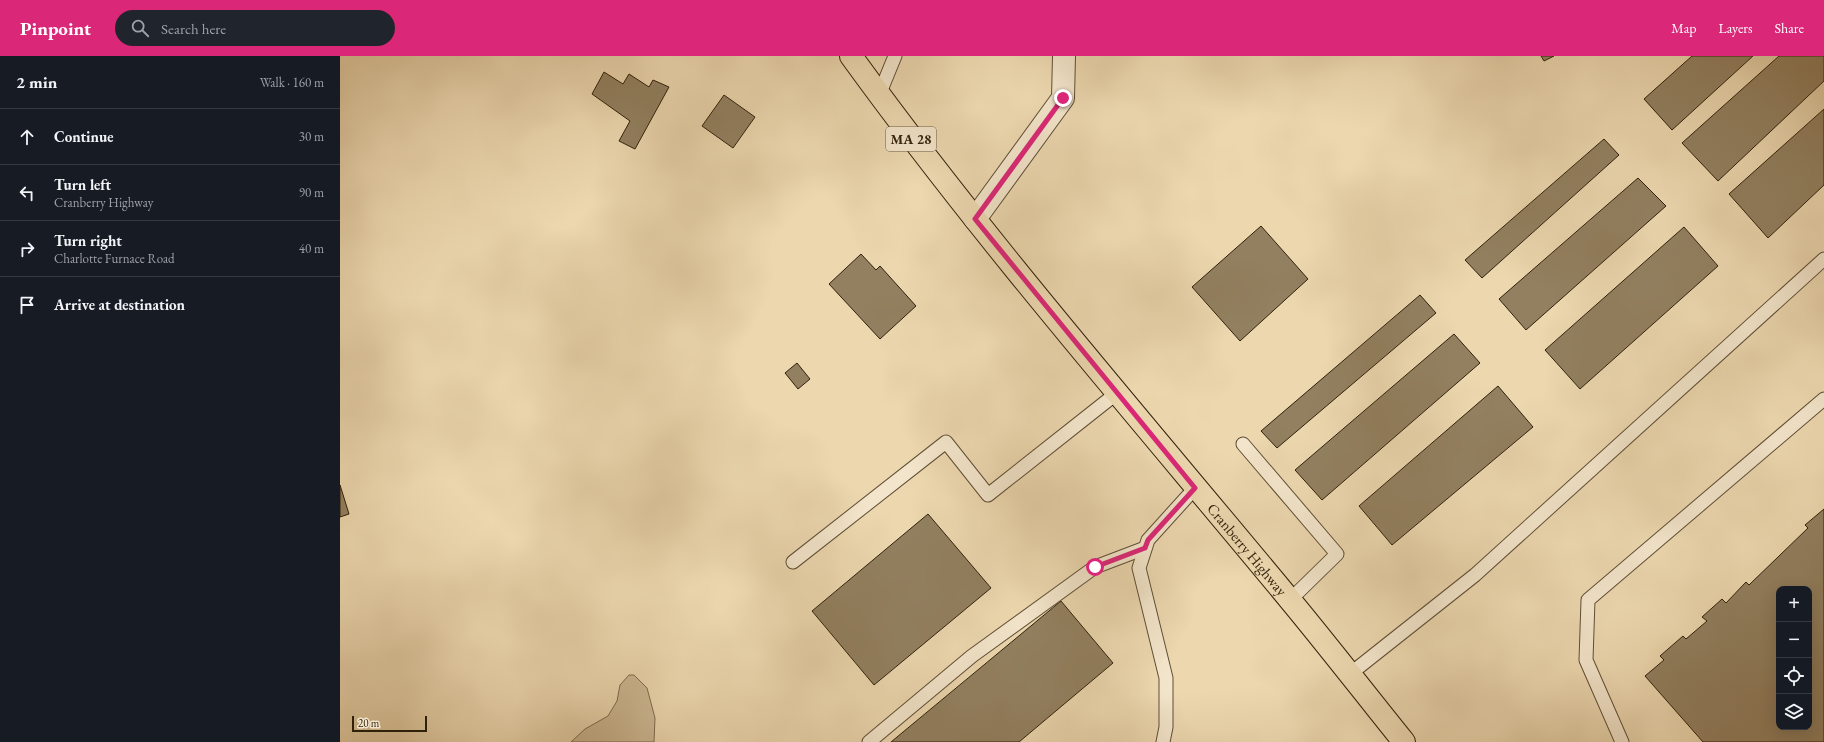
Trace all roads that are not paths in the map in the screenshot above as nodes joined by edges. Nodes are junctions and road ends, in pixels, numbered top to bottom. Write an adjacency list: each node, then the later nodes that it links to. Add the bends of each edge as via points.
1 (851, 56): 4 (main road, Cranberry Highway / MA 28)
2 (895, 56): 4 (lane)
3 (1064, 56): 5 (street, via 1063,98)
4 (879, 95): 5 (main road, Cranberry Highway / MA 28)
5 (975, 219): 7 (main road, Cranberry Highway / MA 28)
6 (1824, 259): 14 (lane, via 1475,575)
7 (1117, 393): 10 (main road, Cranberry Highway / MA 28); 12 (lane, via 988,495 946,442)
8 (1824, 399): 18 (lane, via 1588,600 1586,660)
9 (1243, 444): 13 (lane, via 1337,554)
10 (1195, 488): 11 (lane, via 1148,540); 13 (main road, Cranberry Highway / MA 28)
11 (1145, 548): 16 (lane, via 1095,567 972,656); 17 (lane, via 1139,568 1166,678 1166,727)
12 (794, 562)
13 (1290, 600): 14 (main road, Cranberry Highway / MA 28)
14 (1350, 674): 15 (main road, Cranberry Highway / MA 28)
15 (1398, 740)
16 (869, 742)
17 (1163, 742)
18 (1622, 742)

